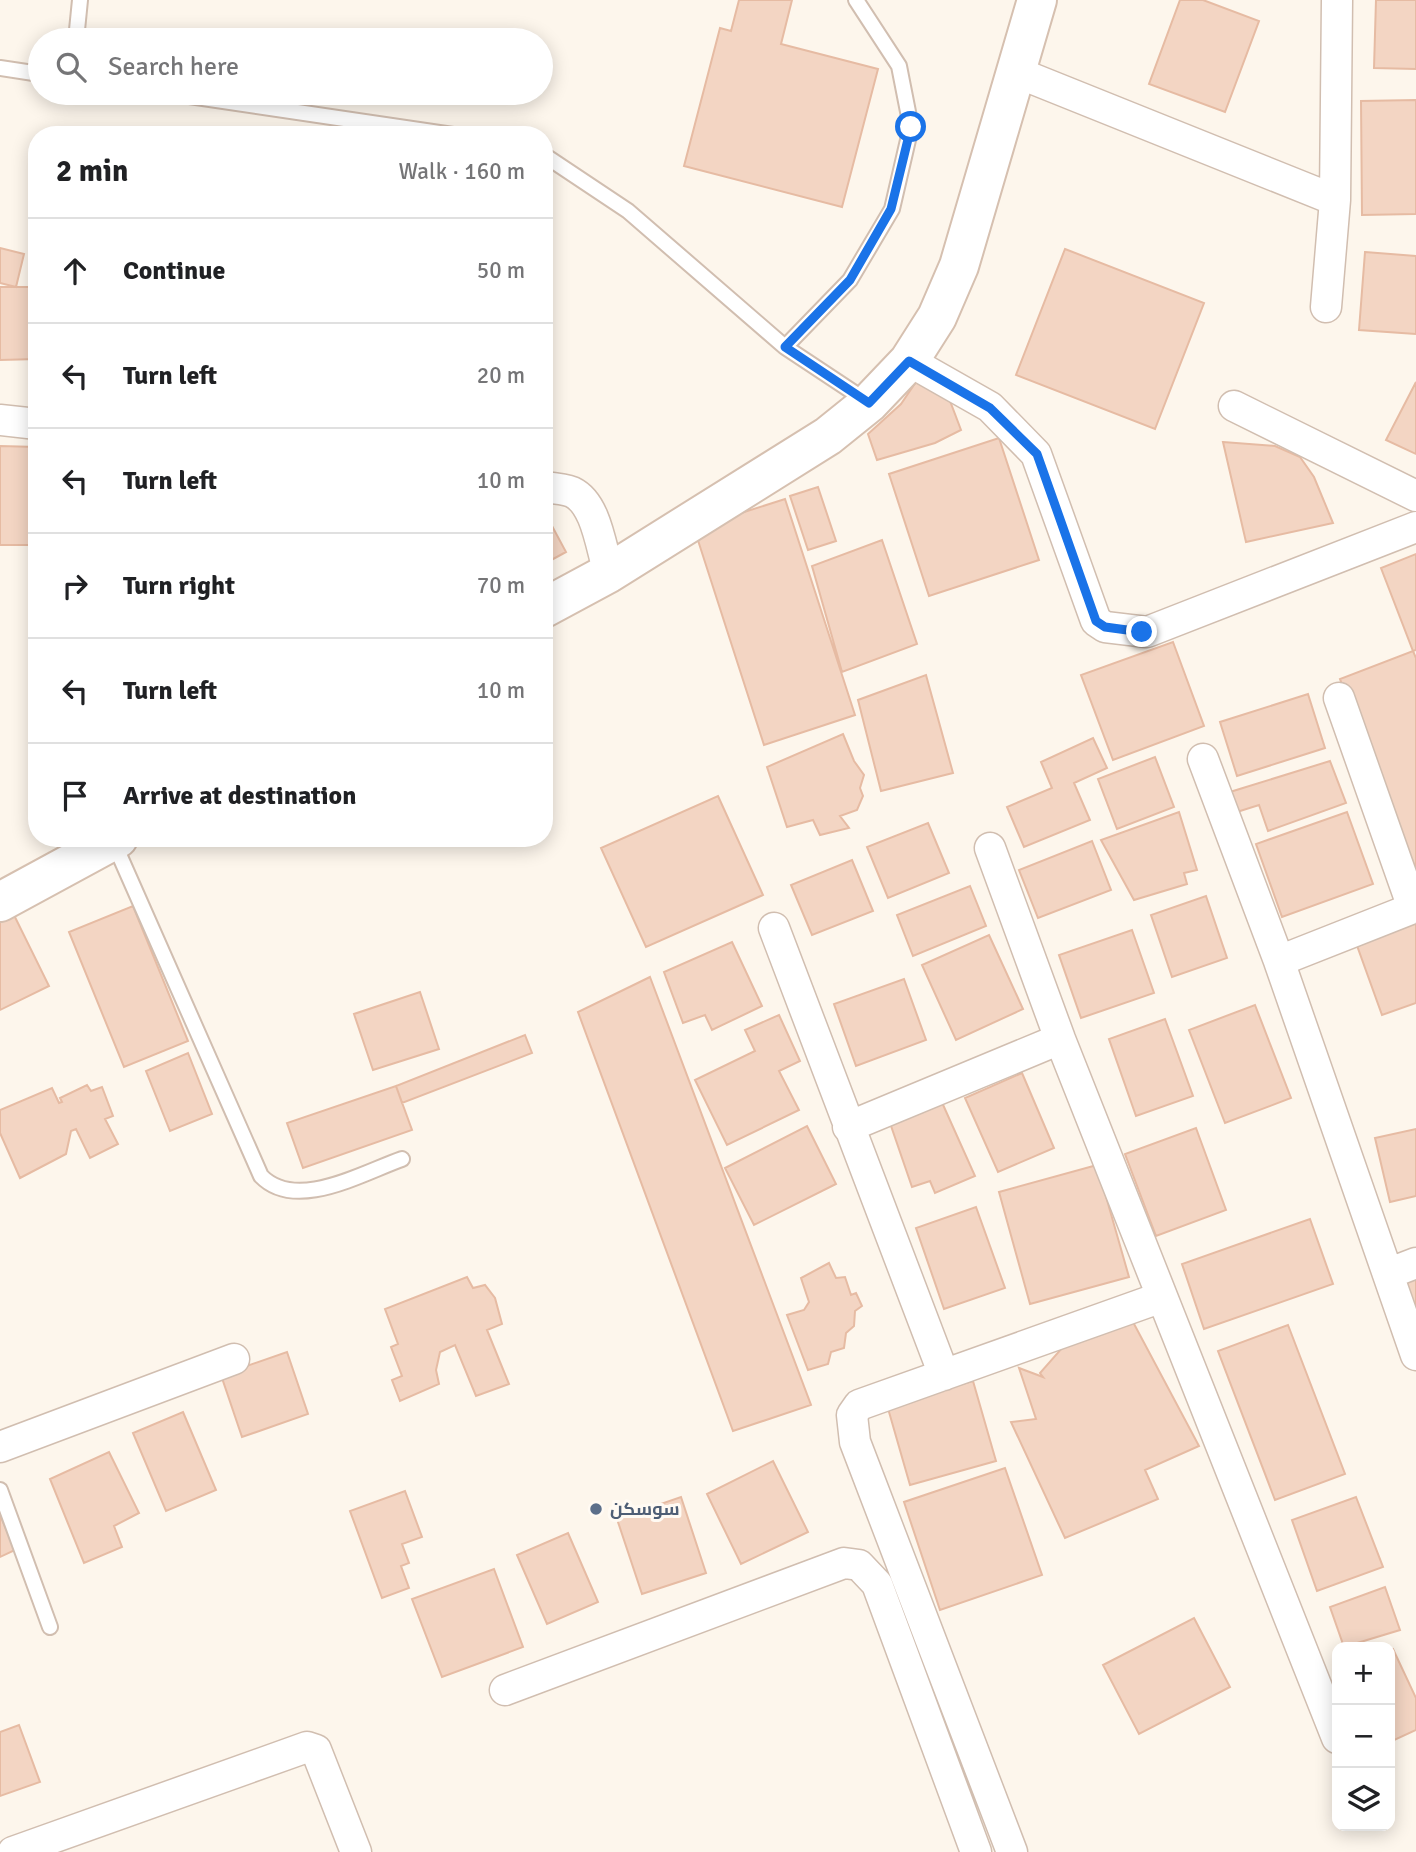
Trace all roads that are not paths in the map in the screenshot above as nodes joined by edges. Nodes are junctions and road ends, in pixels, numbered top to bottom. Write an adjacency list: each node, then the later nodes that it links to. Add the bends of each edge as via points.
1 (80, 0): 5 (lane)
2 (856, 0): 14 (lane, via 900,66 911,127 891,209 850,280)
3 (1037, 0): 8 (main road)
4 (1337, 0): 12 (street)
5 (77, 28)
6 (0, 68): 7 (lane)
7 (28, 72)
8 (1016, 72): 12 (street); 15 (main road, via 959,266 937,317)
9 (250, 105): 10 (lane)
10 (392, 126)
11 (553, 161): 14 (lane, via 628,211)
12 (1335, 200): 13 (street)
13 (1326, 307)
14 (785, 347): 16 (lane)
15 (909, 361): 16 (main road); 22 (street, via 990,408 1037,454 1096,621 1105,627 1147,632)
16 (869, 403): 23 (main road, via 828,436)
17 (1234, 406): 21 (street)
18 (0, 420): 19 (street)
19 (28, 423)
20 (553, 488): 23 (street, via 583,499)
21 (1416, 496)
22 (1416, 527)
23 (609, 573): 24 (main road)
24 (553, 603)
25 (1339, 698): 31 (street)
26 (1203, 759): 33 (street)
27 (102, 847): 30 (main road)
28 (118, 847): 36 (lane, via 261,1176 278,1190 301,1192)
29 (990, 848): 34 (street)
30 (0, 902)
31 (1415, 908): 33 (street)
32 (774, 928): 35 (street)
33 (1279, 961): 37 (street)
34 (1060, 1039): 35 (street); 38 (street)
35 (848, 1127): 41 (street)
36 (402, 1159)
37 (1403, 1268): 39 (street)
38 (1162, 1297): 41 (street); 46 (street)
39 (1416, 1355)
40 (234, 1359): 42 (street)
41 (944, 1375): 50 (street, via 859,1405 852,1415 852,1428)
42 (0, 1447)
43 (0, 1490): 44 (lane)
44 (50, 1627)
45 (505, 1690): 49 (street, via 844,1563 859,1565 877,1584)
46 (1332, 1725)
47 (13, 1852): 48 (street, via 307,1747 316,1750)
48 (356, 1852)
49 (976, 1852)
50 (1012, 1852)

